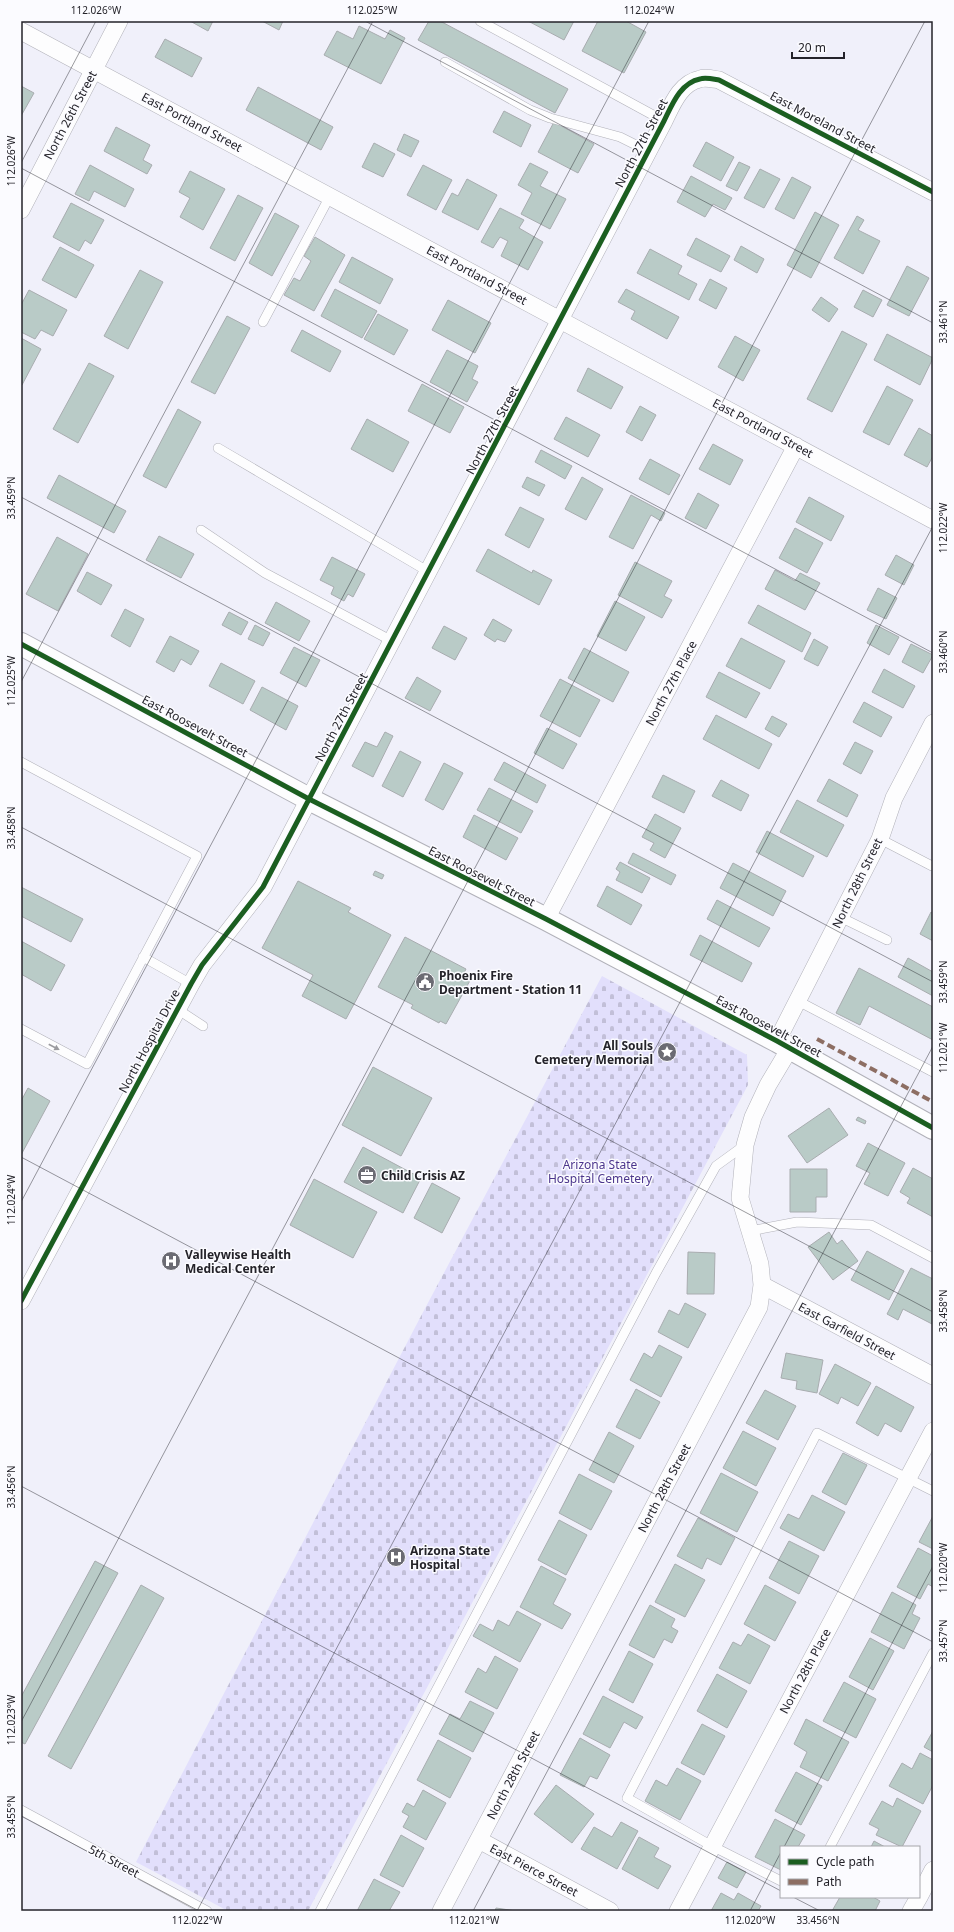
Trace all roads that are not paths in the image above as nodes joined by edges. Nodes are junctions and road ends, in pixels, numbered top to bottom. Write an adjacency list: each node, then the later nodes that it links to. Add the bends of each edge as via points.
1 (119, 21): 5 (street, North 26th Street)
2 (480, 21): 7 (lane)
3 (21, 31): 5 (street, East Portland Street)
4 (445, 62): 8 (lane, via 550,118 620,137)
5 (94, 70): 10 (street, East Portland Street); 11 (street, North 26th Street)
6 (700, 78): 7 (street, North 27th Street, via 686,85 676,97); 9 (street, East Moreland Street, via 718,80 733,86)
7 (664, 121): 8 (street, North 27th Street)
8 (648, 151): 12 (street, North 27th Street)
9 (933, 192)
10 (330, 196): 12 (street, East Portland Street); 13 (lane)
11 (21, 210)
12 (561, 320): 14 (street, East Portland Street); 18 (street, North 27th Street)
13 (263, 322)
14 (796, 446): 16 (street, East Portland Street); 27 (street, North 27th Place)
15 (218, 448): 18 (lane)
16 (933, 520)
17 (200, 530): 19 (lane, via 265,574)
18 (429, 572): 19 (street, North 27th Street)
19 (392, 641): 23 (street, North 27th Street)
20 (21, 644): 23 (street, East Roosevelt Street)
21 (933, 724): 24 (street, North 28th Street, via 894,798)
22 (21, 762): 29 (lane, via 197,856)
23 (309, 799): 27 (street, East Roosevelt Street); 30 (street, North Hospital Drive, via 263,887 202,964)
24 (880, 839): 25 (lane); 26 (street, North 28th Street)
25 (932, 866)
26 (840, 917): 28 (lane); 31 (street, North 28th Street)
27 (546, 919): 35 (street, East Roosevelt Street)
28 (887, 940)
29 (143, 957): 30 (lane); 34 (lane, one-way to 29, via 87,1064)
30 (191, 984): 32 (street, North Hospital Drive)
31 (798, 1001): 35 (street, North 28th Street); 36 (lane)
32 (177, 1009): 33 (lane); 42 (street, North Hospital Drive)
33 (203, 1026)
34 (21, 1029)
35 (784, 1045): 37 (street, East Roosevelt Street); 38 (street, North 28th Street, via 753,1116)
36 (933, 1072)
37 (933, 1128)
38 (745, 1145): 39 (street, North 28th Street, via 740,1198); 57 (lane, via 716,1166 708,1179)
39 (750, 1231): 40 (lane, via 797,1222 871,1225); 41 (street, North 28th Street, via 760,1264)
40 (933, 1258)
41 (762, 1285): 43 (street, East Garfield Street); 49 (street, North 28th Street, via 759,1307)
42 (21, 1301)
43 (933, 1376)
44 (933, 1431): 45 (street, North 28th Place)
45 (908, 1478): 46 (lane); 50 (street, North 28th Place); 50 (lane, via 817,1433 627,1798)
46 (933, 1491)
47 (933, 1653): 51 (lane)
48 (21, 1810): 56 (lane, 5th Street)
49 (479, 1840): 58 (street, North 28th Street); 59 (street, East Pierce Street)
50 (712, 1846): 53 (lane); 60 (street, North 28th Place)
51 (831, 1846)
52 (933, 1870): 54 (street)
53 (780, 1880)
54 (920, 1895)
55 (918, 1898): 61 (street)
56 (207, 1911)
57 (320, 1911)
58 (441, 1911)
59 (610, 1911)
60 (678, 1911)
61 (912, 1911)

